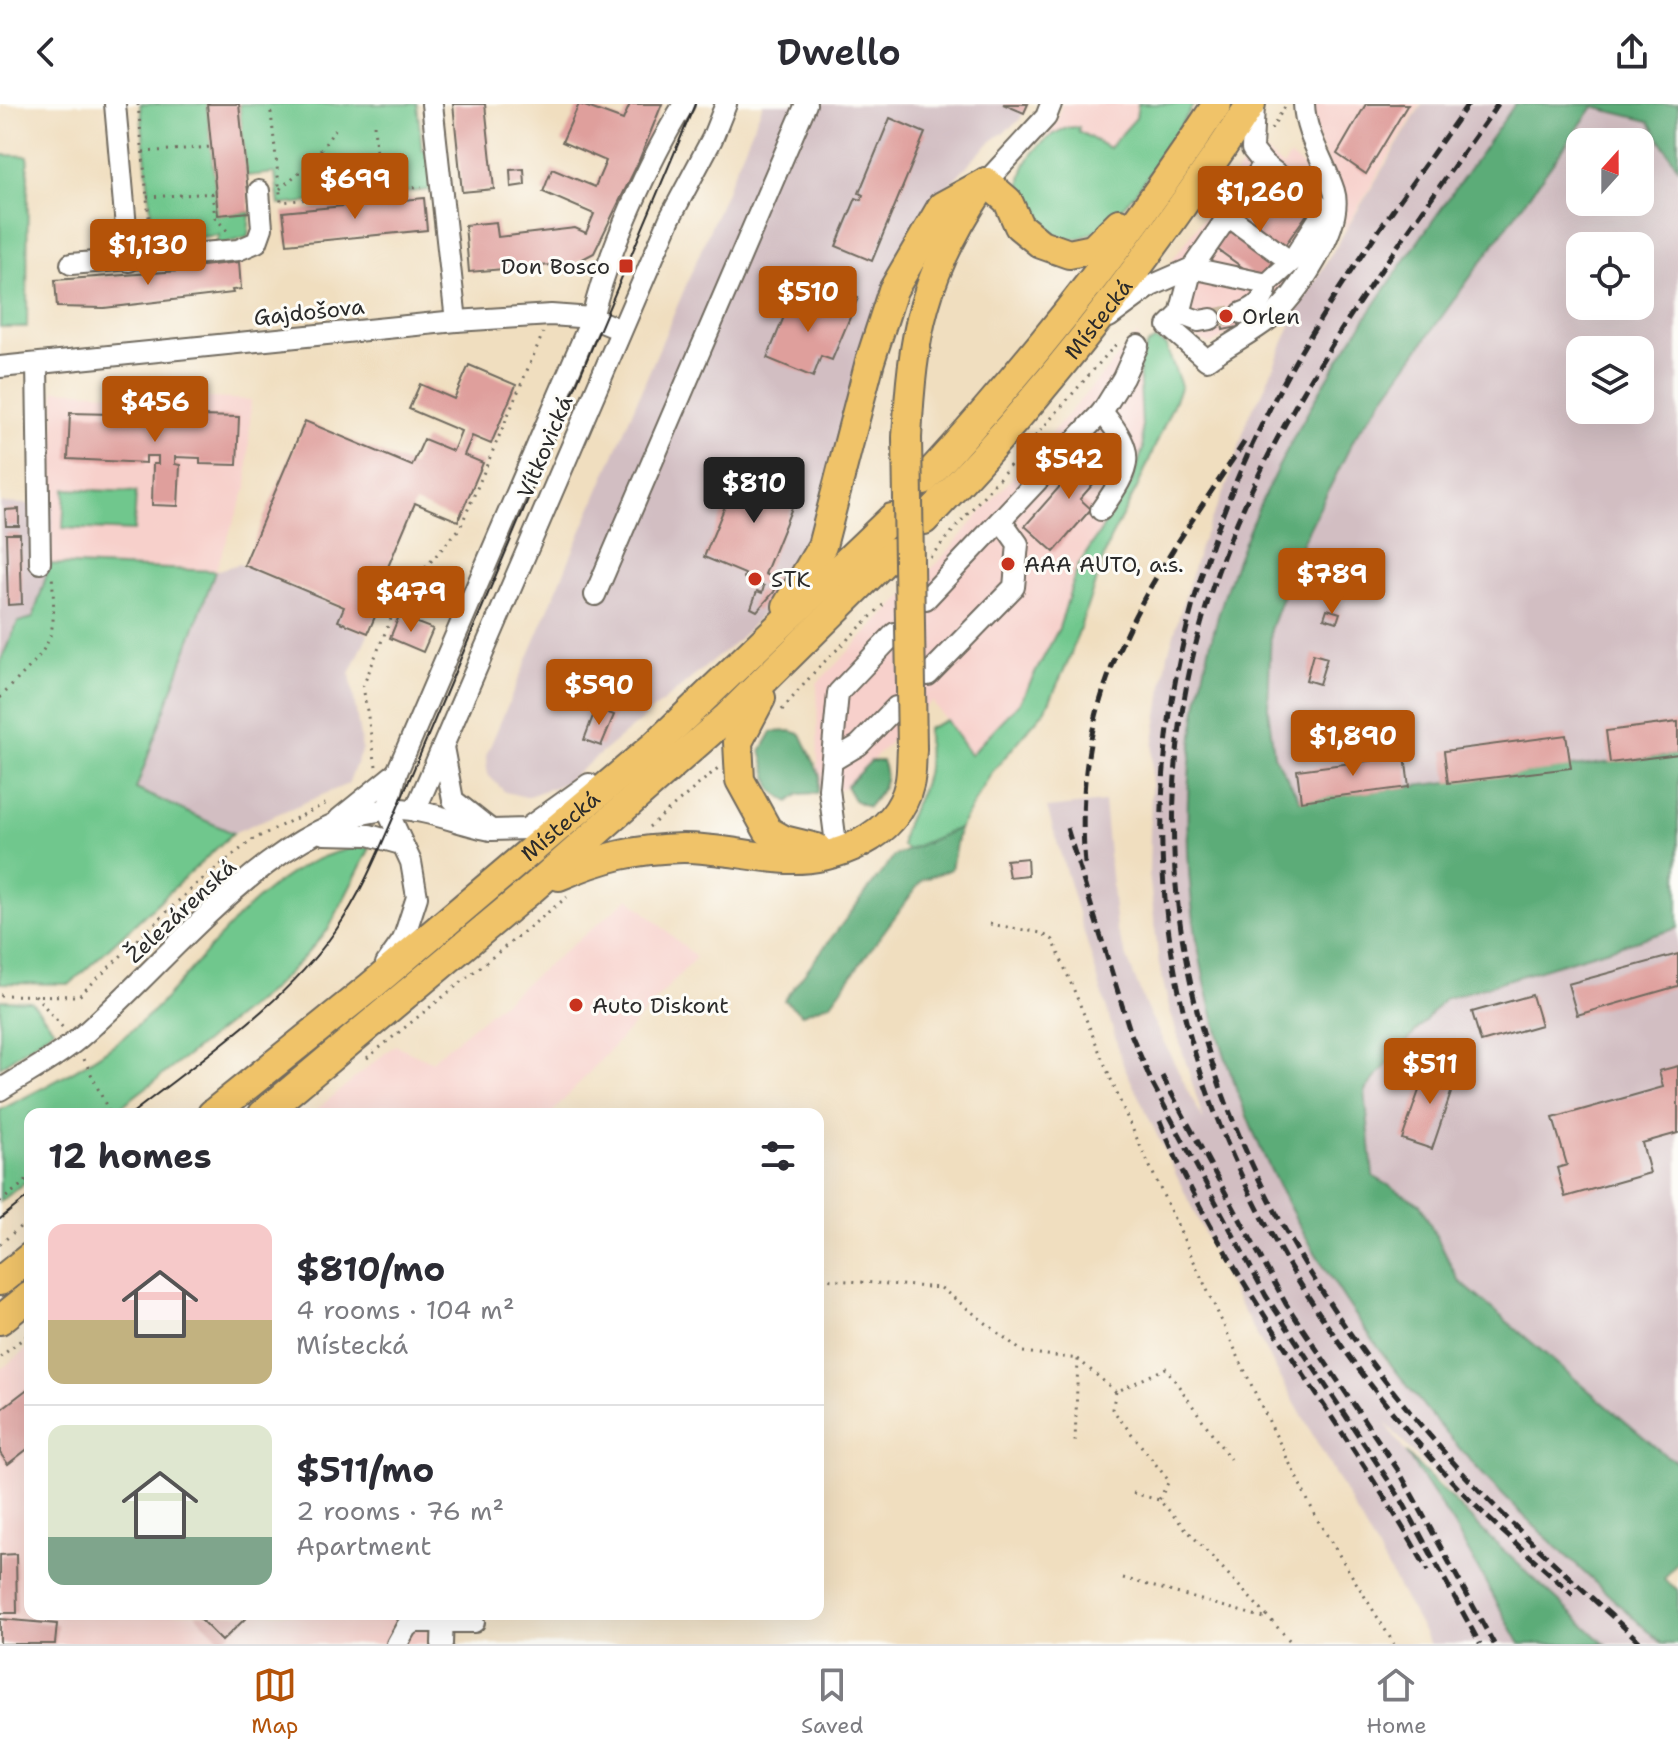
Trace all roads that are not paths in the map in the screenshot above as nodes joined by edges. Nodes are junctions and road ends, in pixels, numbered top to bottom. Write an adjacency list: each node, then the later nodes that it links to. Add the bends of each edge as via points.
1 (115, 104): 15 (street)
2 (432, 104): 24 (street)
3 (684, 104): 22 (street, Vítkovická, via 662,139 600,285)
4 (726, 104): 26 (street, Vítkovická)
5 (806, 104): 38 (street)
6 (1217, 104): 10 (highway, Místecká)
7 (1253, 104): 11 (street, via 1251,142); 25 (highway, Místecká)
8 (1304, 104): 21 (street, via 1304,119 1335,194 1337,214 1329,236 1283,307 1207,360 1168,326)
9 (1052, 111): 12 (street)
10 (1179, 162): 12 (highway, via 1093,249 1069,254 1041,244 1019,226 1008,201); 31 (highway, Místecká, via 1059,327)
11 (1264, 164): 14 (street); 16 (street, via 1320,210)
12 (986, 182): 41 (highway, via 942,206 893,290 822,546); 53 (highway, bridge, via 950,239 923,303 910,369 910,784 896,813 870,839)
13 (269, 190): 15 (street, via 257,242 232,251)
14 (1228, 216): 16 (street); 18 (street)
15 (129, 261): 17 (street)
16 (1291, 262): 19 (street)
17 (71, 264)
18 (1192, 268): 19 (street); 21 (street); 25 (street, via 1151,286)
19 (1267, 284): 20 (street, via 1267,295)
20 (1242, 313)
21 (1180, 314): 23 (street)
22 (592, 318): 24 (street, Gajdošova); 26 (street, Gajdošova); 47 (street, Vítkovická)
23 (1211, 319)
24 (456, 321): 28 (street, Gajdošova)
25 (1093, 329): 34 (highway, Místecká, via 996,446)
26 (621, 330): 44 (street, Vítkovická)
27 (1138, 345): 30 (street)
28 (37, 364): 29 (street, Gajdošova); 37 (street)
29 (0, 367)
30 (1102, 412): 32 (street, via 1125,440 1127,460); 35 (street)
31 (923, 481)
32 (1101, 510)
33 (892, 518): 41 (highway, Místecká)
34 (924, 520)
35 (1001, 520): 39 (street); 42 (street, via 1018,544 1014,587)
36 (893, 553): 41 (highway, Místecká)
37 (40, 563)
38 (595, 595)
39 (926, 599)
40 (895, 633): 46 (street, via 838,693)
41 (780, 647): 45 (highway, Místecká); 53 (highway, via 738,742 740,780 768,831); 54 (highway, Místecká, via 727,717)
42 (928, 675)
43 (896, 707): 46 (street, via 859,745)
44 (443, 743): 49 (street, Vítkovická); 51 (street, via 453,800)
45 (654, 746): 51 (street, Železárenská, via 624,757 526,829); 55 (highway, Místecká)
46 (832, 761): 53 (street, via 829,789)
47 (387, 770): 48 (street, Vítkovická); 50 (street)
48 (387, 810): 49 (street, Železárenská); 50 (street, Železárenská); 52 (street)
49 (415, 811): 51 (street, Železárenská)
50 (321, 830): 52 (street); 56 (street, Železárenská, via 238,887 75,1042)
51 (491, 830)
52 (401, 844): 55 (street, via 411,862 417,897 403,940)
53 (837, 852): 54 (highway, via 790,859 687,848 641,850 603,857)
54 (533, 888): 58 (highway, Místecká)
55 (370, 987): 57 (highway, Místecká)
56 (0, 1090)
57 (219, 1108)
58 (270, 1108)
59 (24, 1262): 60 (highway)
60 (0, 1281)
61 (24, 1301): 62 (highway)
62 (0, 1320)
63 (432, 1620): 66 (street, via 410,1624)
64 (443, 1620): 67 (street)
65 (474, 1620): 68 (street)
66 (397, 1644)
67 (442, 1644)
68 (474, 1644)

